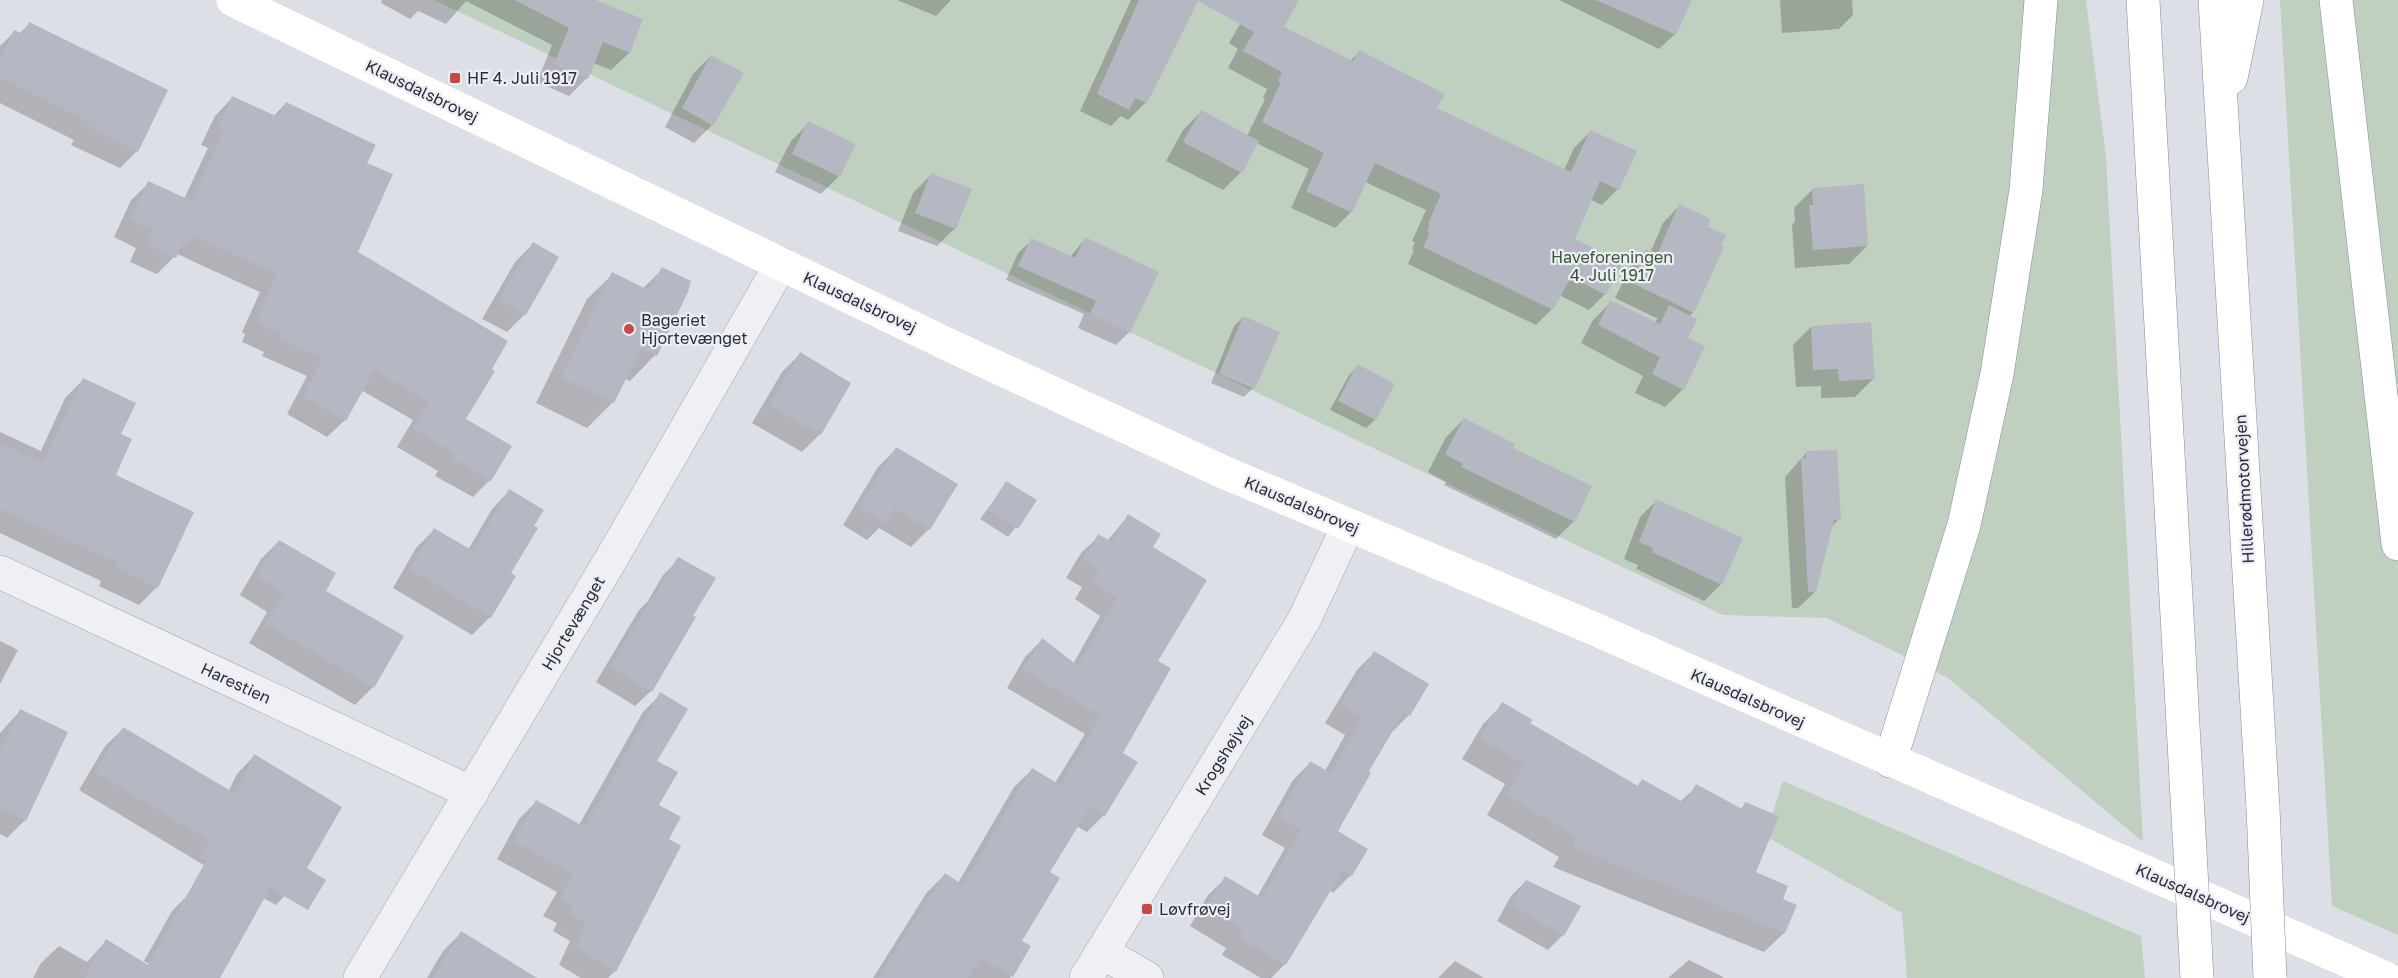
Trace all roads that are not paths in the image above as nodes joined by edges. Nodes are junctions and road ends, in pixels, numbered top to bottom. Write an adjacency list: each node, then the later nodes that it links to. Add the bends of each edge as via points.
1 (233, 0): 8 (main road, Klausdalsbrovej)
2 (2041, 0): 12 (main road, via 2026,190 1997,374 1964,525)
3 (2143, 0): 17 (main road, bridge)
4 (2215, 0): 7 (main road, Hillerødmotorvejen)
5 (2247, 0): 7 (main road)
6 (2336, 0): 10 (main road)
7 (2221, 124): 18 (main road, Hillerødmotorvejen, bridge)
8 (781, 264): 9 (main road, Klausdalsbrovej, via 1221,471); 13 (street, Hjortevænget)
9 (1348, 526): 12 (main road, Klausdalsbrovej, via 1580,623); 14 (street, Krogshøjvej, via 1304,620)
10 (2398, 544)
11 (0, 572): 13 (street, Harestien)
12 (1890, 761): 19 (main road, Klausdalsbrovej)
13 (472, 793): 15 (street, Hjortevænget)
14 (1094, 965): 16 (street)
15 (360, 978)
16 (1147, 978)
17 (2197, 978)
18 (2270, 978)
19 (2386, 978)

